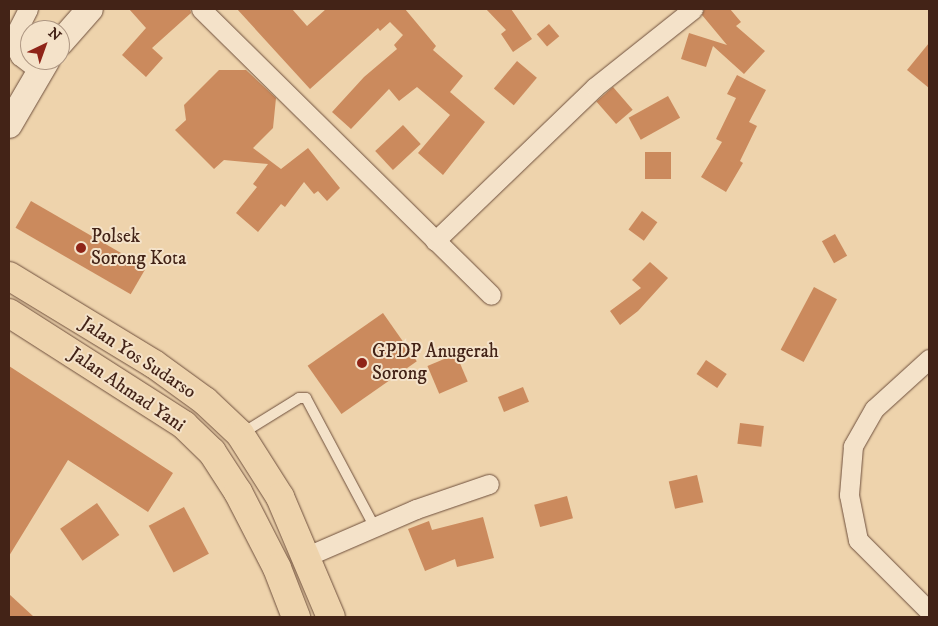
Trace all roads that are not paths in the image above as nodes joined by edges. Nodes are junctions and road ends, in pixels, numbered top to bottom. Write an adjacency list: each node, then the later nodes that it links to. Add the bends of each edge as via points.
1 (90, 9): 5 (street)
2 (201, 9): 9 (street)
3 (693, 9): 9 (street, via 595,87)
4 (20, 24): 6 (street, via 12,40)
5 (70, 32)
6 (20, 56)
7 (42, 70): 8 (street)
8 (9, 124)
9 (435, 240): 11 (street)
10 (9, 276): 14 (highway, Jalan Yos Sudarso, via 154,364 205,402)
11 (491, 295)
12 (9, 313): 19 (highway, Jalan Ahmad Yani, via 184,425 212,452 260,534)
13 (929, 359): 18 (street, via 874,410 853,446 849,495 858,540)
14 (251, 428): 16 (lane, via 299,398 310,403); 17 (highway, Jalan Yos Sudarso)
15 (488, 484): 16 (street)
16 (374, 526): 17 (street)
17 (305, 557): 20 (highway, Jalan Yos Sudarso)
18 (929, 611)
19 (296, 617)
20 (331, 617)

